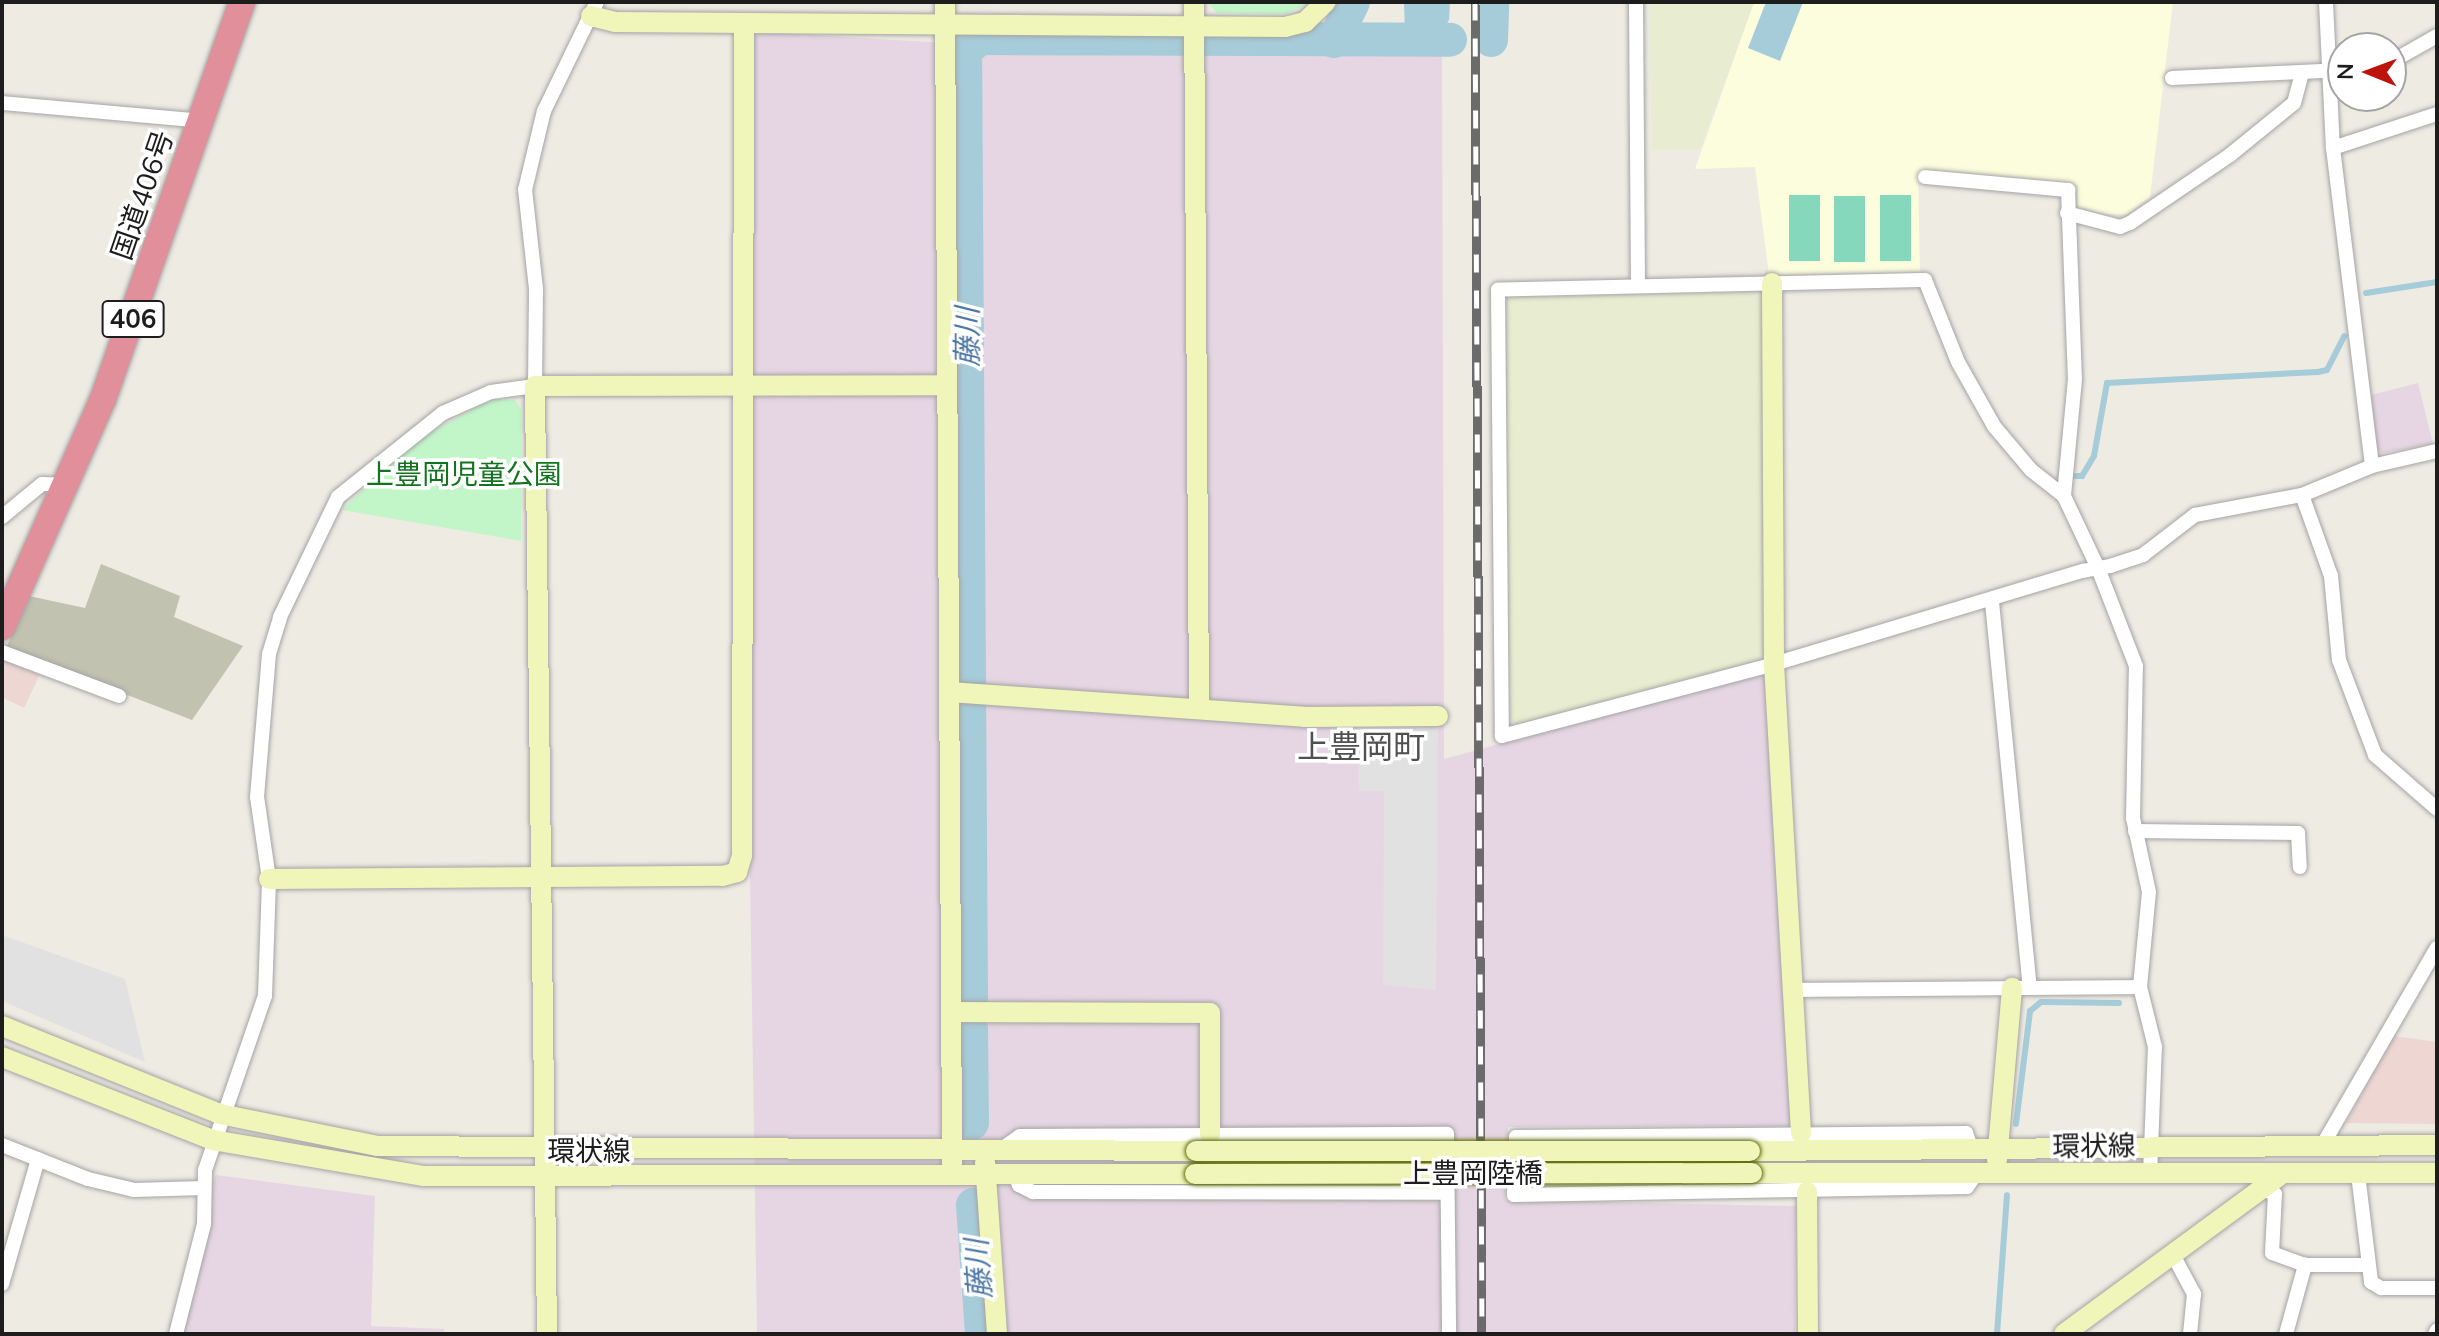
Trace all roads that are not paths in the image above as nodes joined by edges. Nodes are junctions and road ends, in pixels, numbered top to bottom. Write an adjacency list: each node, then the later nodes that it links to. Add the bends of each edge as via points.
1 (242, 2): 18 (highway, 国道406号 / 406)
2 (945, 2): 9 (street)
3 (1194, 2): 10 (street)
4 (1326, 2): 10 (street, via 1305,22 1285,27)
5 (1636, 2): 23 (street)
6 (2326, 2): 13 (street)
7 (594, 9): 8 (street, via 615,22); 25 (street, via 544,111 525,190 536,289)
8 (744, 24): 9 (street); 26 (street)
9 (945, 25): 10 (street); 24 (street)
10 (1194, 28): 40 (street)
11 (2437, 36): 12 (street)
12 (2407, 53)
13 (2326, 73): 14 (street); 19 (street)
14 (2302, 74): 15 (street); 21 (street, via 2294,103 2230,155 2130,223 2120,227)
15 (2172, 78)
16 (2, 103): 18 (street)
17 (2437, 114): 19 (street)
18 (202, 121): 29 (highway, 国道406号 / 406, via 133,318)
19 (2333, 148): 28 (street)
20 (1925, 177): 21 (street, via 2068,190)
21 (2067, 213): 31 (street, via 2075,364)
22 (1772, 283): 23 (street); 31 (street, via 1925,280 1958,362 1994,426 2031,470); 37 (street)
23 (1638, 286): 37 (street, via 1498,290 1502,736)
24 (946, 385): 26 (street); 38 (street)
25 (535, 386): 26 (street); 45 (street); 46 (street, via 491,392 443,413 338,497 280,617 269,654 257,797)
26 (742, 386): 45 (street, via 742,856 737,872)
27 (2437, 451): 28 (street)
28 (2372, 466): 30 (street)
29 (65, 485): 32 (street, via 42,484); 35 (highway, 国道406号 / 406)
30 (2302, 495): 33 (street, via 2195,515 2143,555); 42 (street, via 2331,576 2339,660 2375,755)
31 (2064, 496): 33 (street)
32 (2, 517)
33 (2098, 568): 34 (street); 43 (street, via 2136,666)
34 (1992, 602): 37 (street); 48 (street)
35 (2, 627)
36 (2, 652): 39 (street)
37 (1774, 664): 50 (street)
38 (949, 692): 40 (street); 51 (street)
39 (119, 696)
40 (1199, 708): 41 (street, via 1304,717)
41 (1438, 716)
42 (2437, 809)
43 (2135, 831): 44 (street, via 2298,833); 49 (street, via 2149,892)
44 (2300, 867)
45 (542, 877): 46 (street); 64 (street)
46 (269, 879): 54 (street, via 265,996)
47 (2437, 948): 61 (street)
48 (2021, 987): 49 (street); 50 (street); 62 (street)
49 (2140, 987): 59 (street, via 2155,1047)
50 (1794, 990): 55 (street)
51 (951, 1012): 56 (street, via 1210,1013); 65 (street)
52 (2, 1026): 54 (street, 環状線)
53 (2, 1057): 57 (street, 環状線)
54 (220, 1114): 57 (street); 64 (street, 環状線, via 377,1146)
55 (1801, 1133): 63 (street, via 1966,1133); 82 (street, via 1516,1137 1514,1195)
56 (1210, 1134): 66 (street, via 1020,1136); 83 (street, via 1447,1134)
57 (213, 1140): 78 (street, 環状線, via 423,1176); 80 (street)
58 (2, 1145): 69 (street)
59 (2151, 1145): 61 (street, 環状線); 62 (street, 環状線); 75 (street)
60 (2437, 1145): 61 (street, 環状線)
61 (2322, 1146): 76 (street)
62 (1998, 1147): 63 (street, 環状線); 70 (street)
63 (1971, 1148): 68 (street, 環状線)
64 (546, 1150): 65 (street, 環状線); 78 (street)
65 (952, 1150): 66 (street, 環状線); 77 (street)
66 (993, 1150): 67 (street, 環状線); 74 (street)
67 (1196, 1151): 68 (street, 上豊岡陸橋, bridge)
68 (1750, 1151)
69 (38, 1159): 80 (street, via 134,1190); 87 (street)
70 (1988, 1172): 71 (street, 環状線); 75 (street, 環状線); 82 (street, via 1967,1187)
71 (1752, 1173): 79 (street, 上豊岡陸橋, bridge)
72 (2437, 1173): 73 (street, 環状線)
73 (2358, 1174): 76 (street, 環状線); 86 (street)
74 (986, 1175): 77 (street, 環状線); 79 (street, 環状線); 91 (street)
75 (2150, 1175): 76 (street, 環状線)
76 (2279, 1175): 81 (street)
77 (952, 1176): 78 (street, 環状線)
78 (546, 1178): 90 (street)
79 (1195, 1182): 83 (street)
80 (204, 1188): 89 (street, via 204,1224)
81 (2261, 1188): 84 (street); 85 (street, via 2275,1194 2272,1253)
82 (1807, 1192): 93 (street)
83 (1447, 1193): 92 (street)
84 (2172, 1253): 94 (street); 95 (street, via 2194,1294)
85 (2305, 1265): 86 (street); 96 (street)
86 (2367, 1265): 88 (street, via 2371,1282 2381,1288)
87 (2, 1284)
88 (2437, 1288)
89 (176, 1334)
90 (547, 1334)
91 (997, 1334)
92 (1449, 1334)
93 (1808, 1334)
94 (2064, 1334)
95 (2190, 1334)
96 (2286, 1334)

